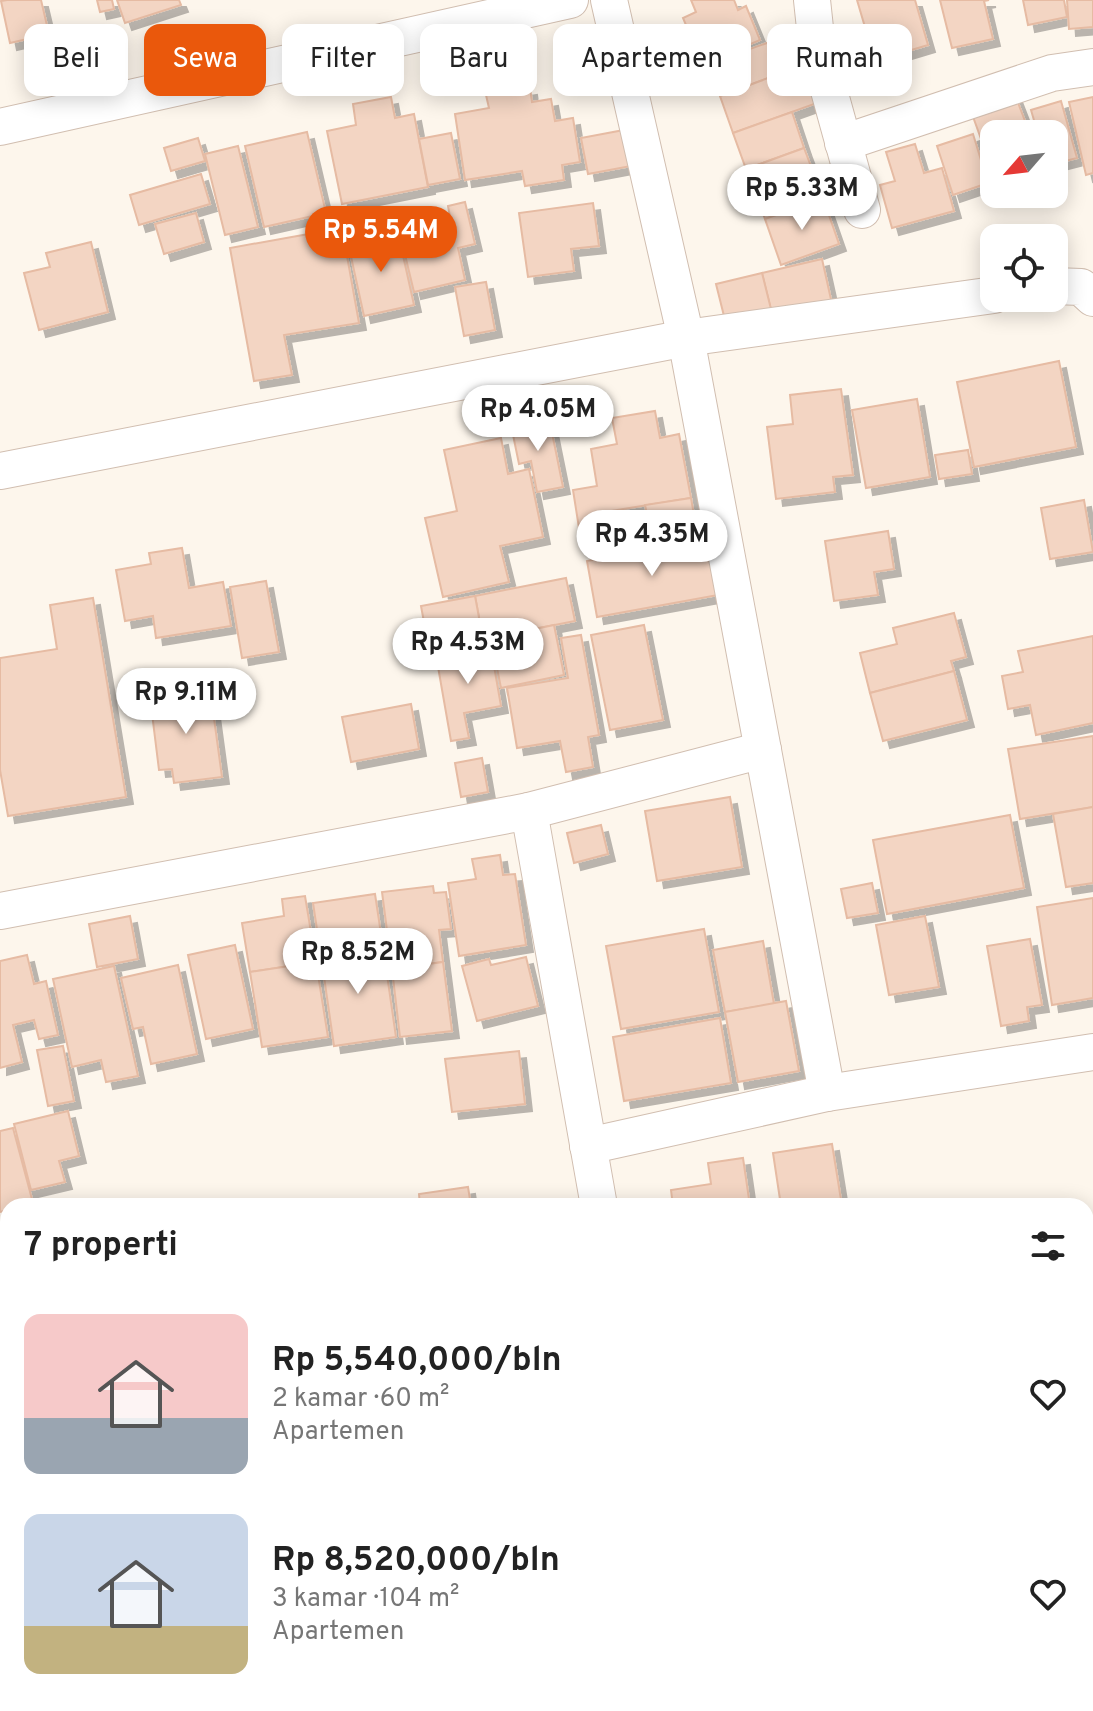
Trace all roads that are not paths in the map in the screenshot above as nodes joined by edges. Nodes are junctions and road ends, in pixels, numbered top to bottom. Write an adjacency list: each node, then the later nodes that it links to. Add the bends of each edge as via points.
1 (570, 0): 5 (street)
2 (609, 0): 11 (street)
3 (812, 0): 6 (street, via 817,47)
4 (1093, 67): 6 (street, via 1052,73)
5 (0, 127)
6 (843, 143): 7 (street)
7 (862, 210)
8 (1068, 285): 10 (street, via 1081,287)
9 (980, 297): 11 (street)
10 (1093, 298)
11 (686, 338): 12 (street); 13 (street)
12 (0, 471)
13 (763, 750): 14 (street); 17 (street)
14 (529, 811): 15 (street); 18 (street)
15 (0, 911)
16 (1093, 1052): 17 (street)
17 (827, 1093): 18 (street)
18 (588, 1146): 19 (street)
19 (598, 1198)

